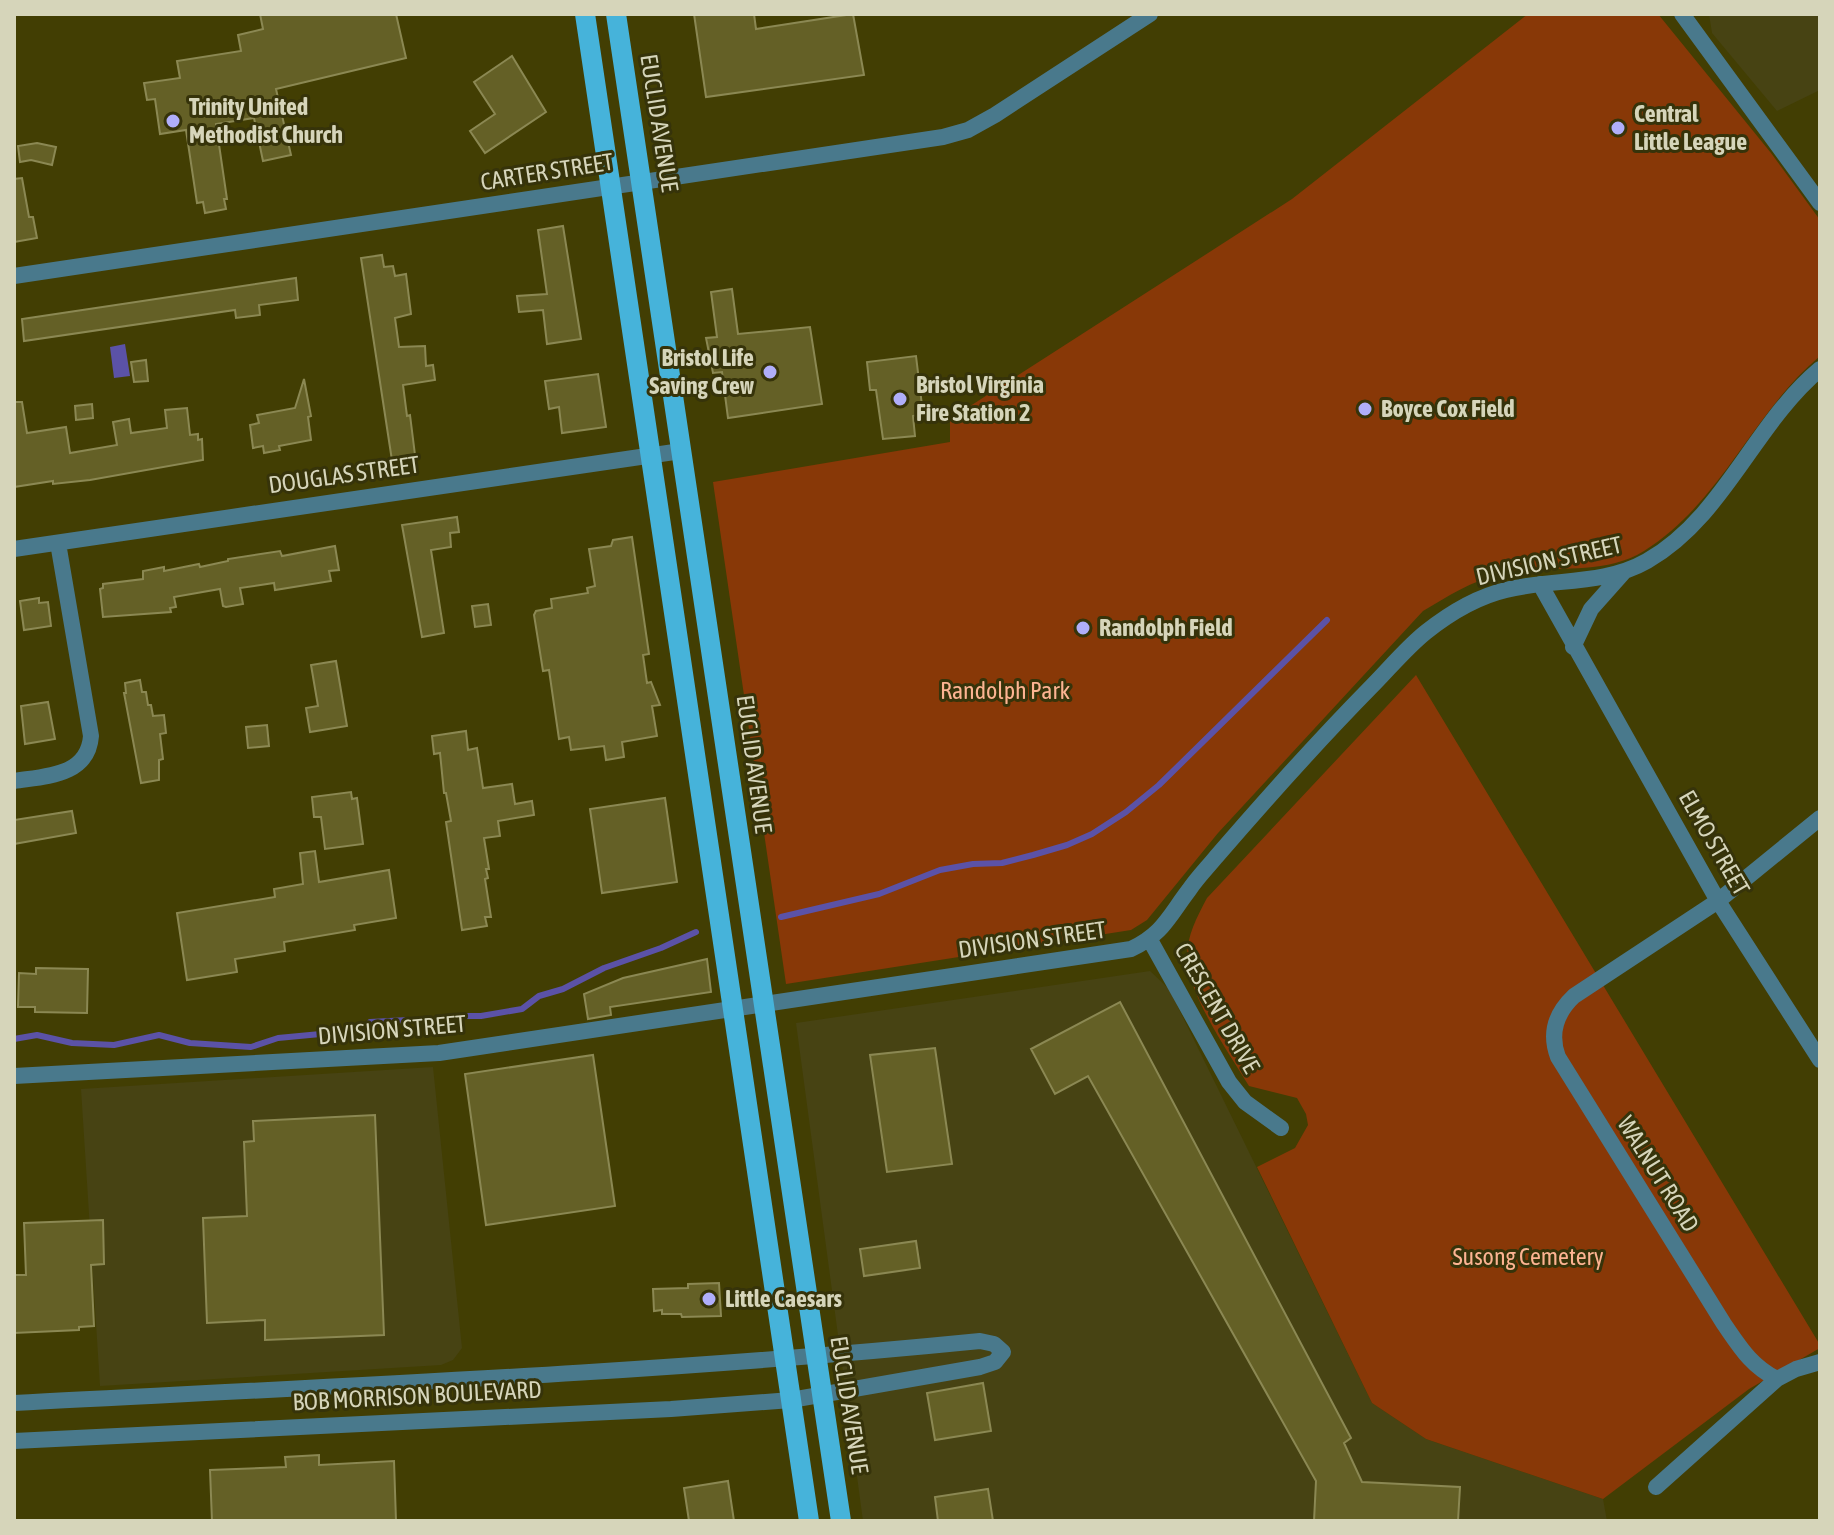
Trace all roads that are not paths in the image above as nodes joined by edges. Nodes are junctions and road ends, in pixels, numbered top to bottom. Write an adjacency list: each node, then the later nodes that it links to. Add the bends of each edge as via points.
1 (585, 14): 6 (main road)
2 (616, 14): 5 (main road, EUCLID AVENUE)
3 (1150, 14): 5 (street, CARTER STREET, via 968,130)
4 (1682, 14): 7 (street)
5 (641, 182): 6 (street, CARTER STREET); 10 (main road, EUCLID AVENUE)
6 (610, 186): 8 (street, CARTER STREET); 11 (main road)
7 (1820, 203)
8 (14, 276)
9 (1820, 369): 14 (street, DIVISION STREET, via 1704,512 1673,542)
10 (681, 451): 11 (street, DOUGLAS STREET); 21 (main road, EUCLID AVENUE)
11 (650, 455): 12 (street, DOUGLAS STREET); 22 (main road)
12 (58, 543): 13 (street, DOUGLAS STREET); 17 (street, via 90,747 76,767)
13 (14, 549)
14 (1623, 572): 15 (street, DIVISION STREET); 16 (street, via 1591,609)
15 (1540, 584): 16 (street, ELMO STREET); 20 (street, DIVISION STREET, via 1478,599 1424,633 1262,803)
16 (1573, 647): 19 (street, ELMO STREET)
17 (22, 780)
18 (1820, 818): 19 (street, WALNUT ROAD)
19 (1718, 901): 23 (street, ELMO STREET); 29 (street, WALNUT ROAD, via 1563,1006 1553,1037 1558,1057 1724,1324 1749,1361)
20 (1150, 940): 21 (street, DIVISION STREET, via 1110,953); 25 (street, CRESCENT DRIVE, via 1229,1082 1245,1102)
21 (763, 1003): 22 (street, DIVISION STREET); 26 (main road, EUCLID AVENUE)
22 (734, 1008): 24 (street, DIVISION STREET, via 439,1053); 27 (main road)
23 (1820, 1060)
24 (14, 1076)
25 (1281, 1128)
26 (815, 1357): 27 (street, BOB MORRISON BOULEVARD); 30 (main road, EUCLID AVENUE); 30 (street, BOB MORRISON BOULEVARD, via 980,1341 1003,1352 995,1362 980,1367)
27 (785, 1358): 31 (main road); 32 (street, BOB MORRISON BOULEVARD, via 483,1380)
28 (1820, 1362): 29 (street)
29 (1777, 1379): 34 (street)
30 (821, 1393): 31 (street, BOB MORRISON BOULEVARD); 36 (main road, EUCLID AVENUE)
31 (791, 1400): 33 (street, BOB MORRISON BOULEVARD); 35 (main road)
32 (14, 1403)
33 (14, 1441)
34 (1656, 1487)
35 (809, 1521)
36 (841, 1521)

